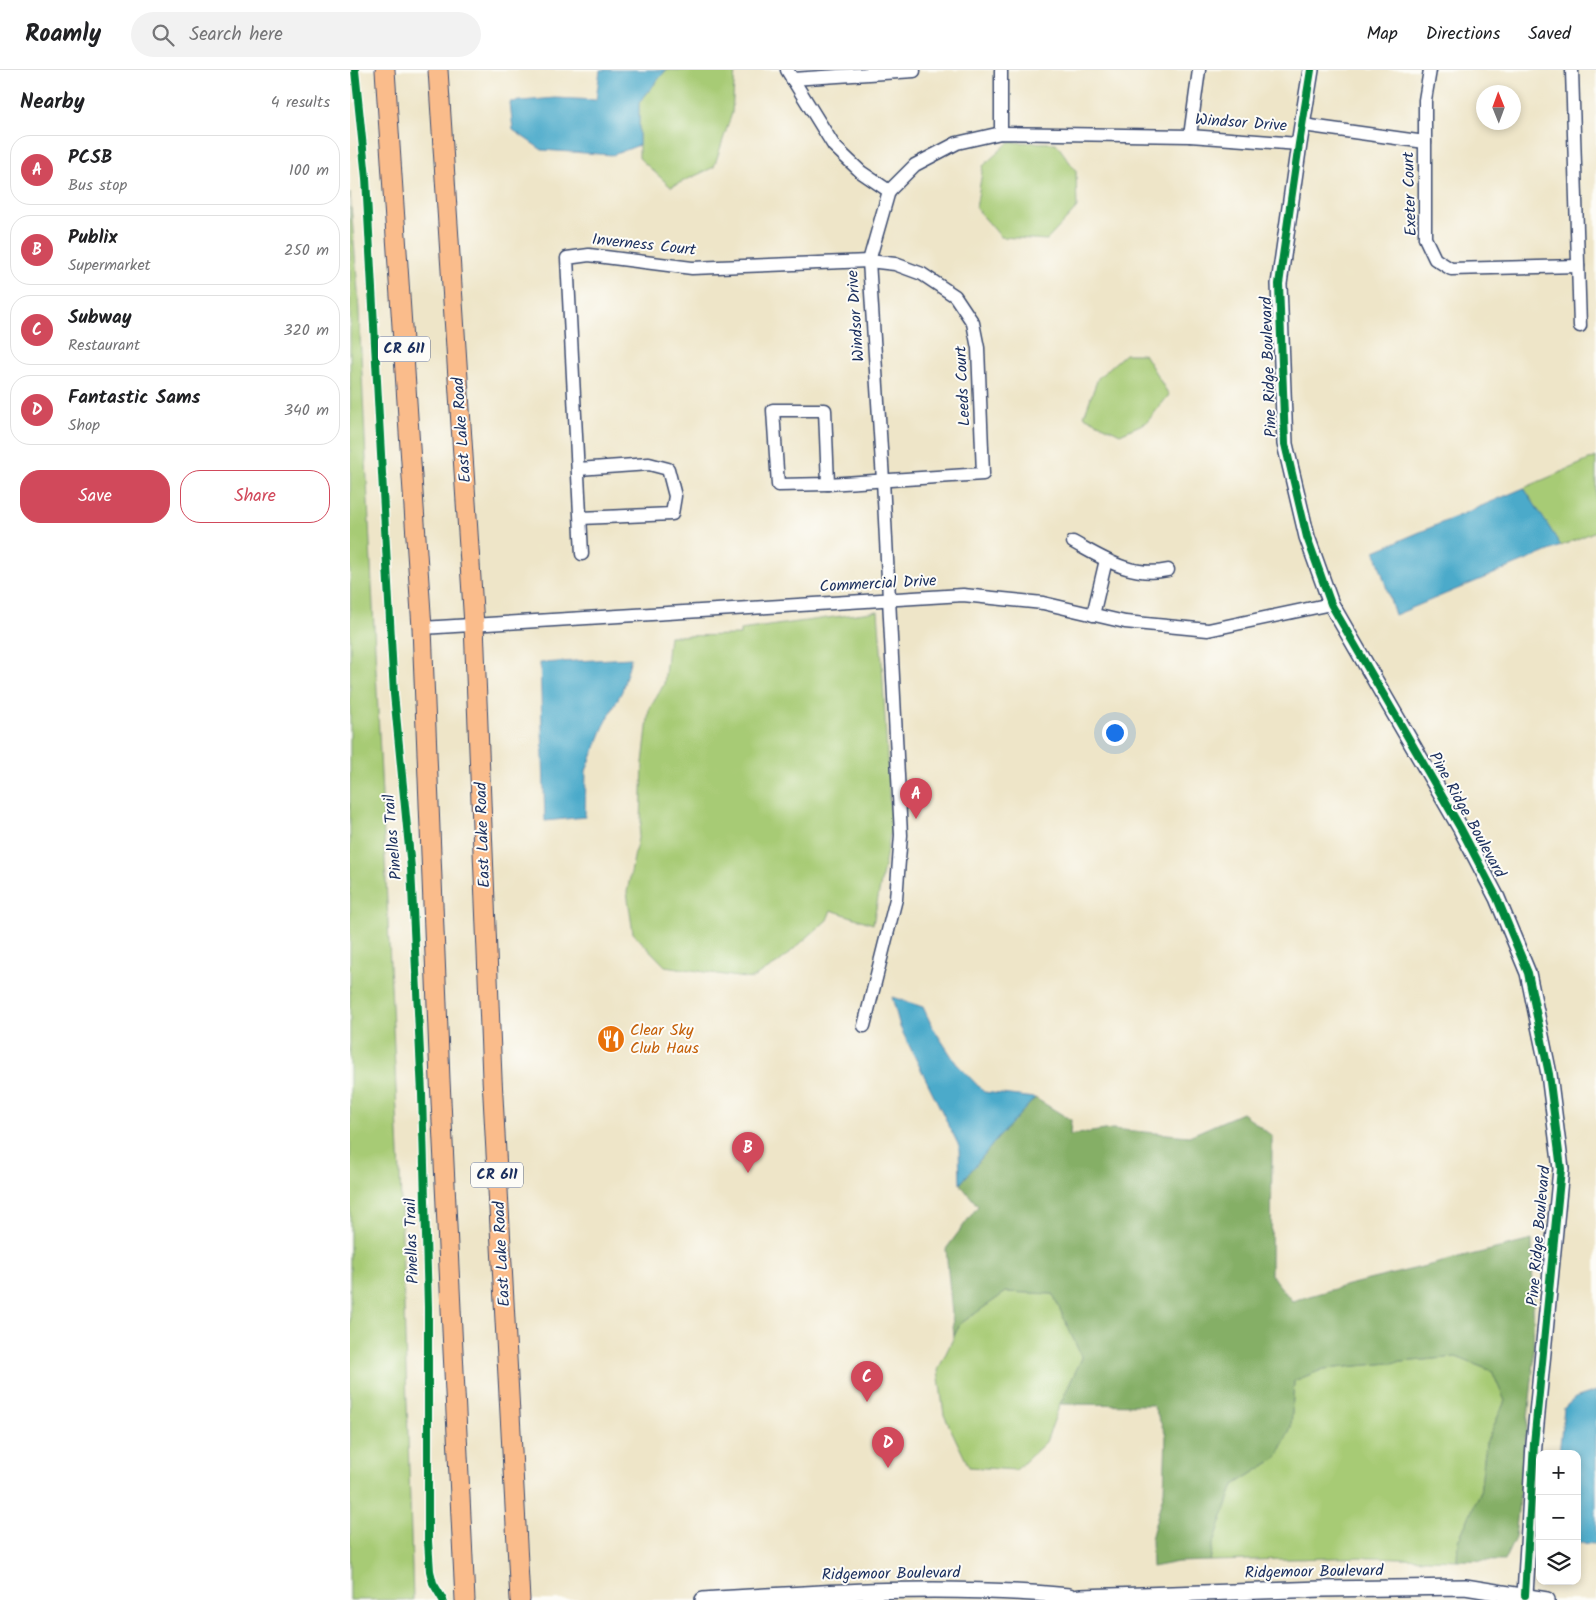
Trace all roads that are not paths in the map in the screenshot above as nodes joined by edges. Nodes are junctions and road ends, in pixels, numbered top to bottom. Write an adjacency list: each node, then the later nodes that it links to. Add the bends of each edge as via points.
1 (386, 70): 31 (main road, CR 611)
2 (438, 70): 30 (main road, East Lake Road / CR 611)
3 (1000, 70): 11 (street)
4 (1199, 70): 12 (street)
5 (1311, 70): 10 (street, Pine Ridge Boulevard)
6 (1430, 70): 13 (street, Exeter Court, via 1425,100)
7 (1572, 70): 17 (street)
8 (914, 71): 9 (street)
9 (789, 75): 15 (street, via 834,146 861,172)
10 (1302, 125): 13 (street, Windsor Drive); 14 (street, Pine Ridge Boulevard)
11 (1001, 133): 12 (street, Windsor Drive); 15 (street, Windsor Drive, via 957,142 915,165)
12 (1190, 136): 14 (street, Windsor Drive)
13 (1425, 142): 17 (street, Exeter Court, via 1425,238 1435,259 1451,269)
14 (1299, 144): 28 (street, Pine Ridge Boulevard, via 1279,284 1285,444 1307,537)
15 (889, 191): 16 (street, Windsor Drive)
16 (869, 261): 19 (street, Inverness Court, via 692,268 589,255 567,258); 20 (street, Windsor Drive); 20 (street, Leeds Court, via 895,264 922,274 955,296 973,323 978,348 983,474)
17 (1578, 266): 18 (street)
18 (1580, 326)
19 (578, 468): 22 (street, Inverness Court); 22 (street, via 649,464 668,469 675,496 672,514)
20 (883, 480): 21 (street); 27 (street, Windsor Drive)
21 (828, 484): 21 (street, via 778,485 773,410 825,410)
22 (581, 518): 24 (street, Inverness Court)
23 (1073, 542): 25 (street)
24 (582, 554)
25 (1106, 560): 26 (street, via 1128,570 1156,573); 29 (street)
26 (1168, 570)
27 (888, 599): 29 (street, Commercial Drive, via 963,596 1043,603); 30 (street, Commercial Drive); 32 (street, Windsor Drive, via 900,845 896,899)
28 (1331, 604): 29 (street, Commercial Drive, via 1208,630 1125,622); 33 (street, Pine Ridge Boulevard, via 1498,898 1528,974 1549,1074 1561,1169 1534,1444)
29 (1093, 615)
30 (474, 625): 31 (street, Commercial Drive); 36 (main road, East Lake Road / CR 611, via 492,1078)
31 (422, 628): 35 (main road, CR 611)
32 (864, 1026)
33 (1525, 1595): 34 (street, Ridgemoor Boulevard, via 1465,1587); 39 (street, Ridgemoor Boulevard)
34 (1081, 1597): 37 (street, Ridgemoor Boulevard, via 963,1590); 38 (street, Ridgemoor Boulevard)
35 (465, 1600)
36 (520, 1600)
37 (703, 1600)
38 (1059, 1600)
39 (1547, 1600)

